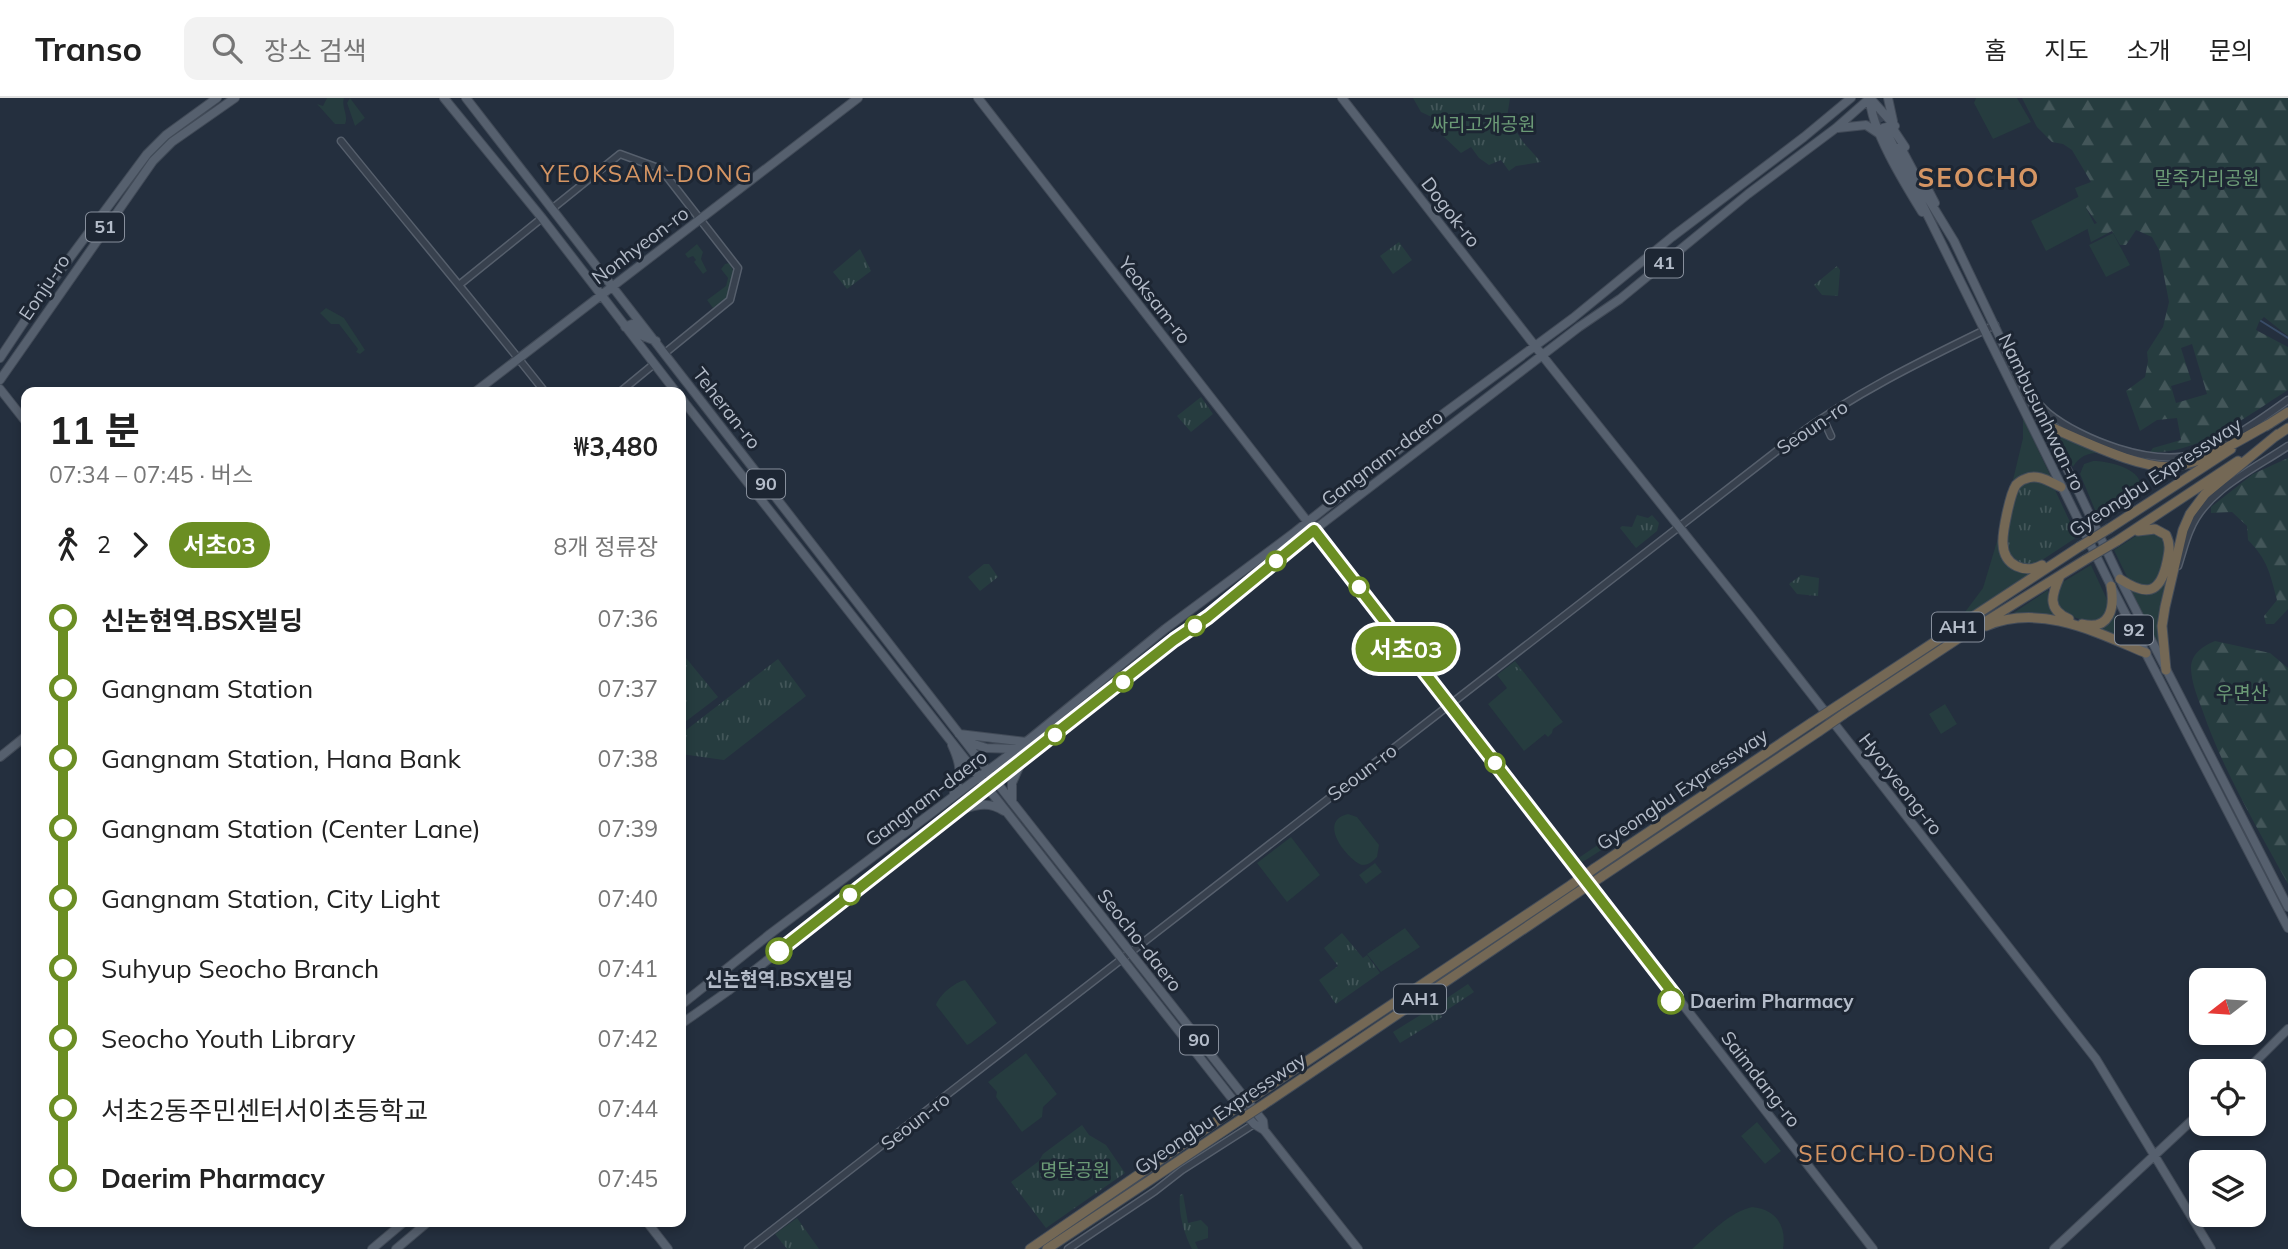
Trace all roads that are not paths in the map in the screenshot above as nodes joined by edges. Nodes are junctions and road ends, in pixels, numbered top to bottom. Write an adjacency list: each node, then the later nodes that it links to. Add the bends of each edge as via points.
1 (217, 98): 33 (main road, Eonju-ro / 51, via 146,153)
2 (235, 98): 36 (main road, Eonju-ro / 51, via 153,161)
3 (444, 98): 18 (main road, Teheran-ro)
4 (466, 98): 17 (main road, Teheran-ro / 90)
5 (858, 98): 19 (main road, Nonhyeon-ro)
6 (978, 98): 57 (main road, Yeoksam-ro)
7 (1342, 98): 30 (main road, Dogok-ro)
8 (1843, 98): 12 (main road)
9 (1851, 98): 12 (main road, Gangnam-daero / 41)
10 (1870, 98): 13 (main road, Gangnam-daero / 41); 14 (main road); 14 (main road, via 1873,118)
11 (1888, 98): 14 (main road)
12 (1828, 118): 30 (main road, Gangnam-daero / 41)
13 (1836, 128): 14 (main road, via 1853,124); 32 (main road, Gangnam-daero / 41)
14 (1889, 131): 16 (main road); 16 (main road, via 1883,128 1891,125); 20 (main road, Nambusunhwan-ro / 92); 28 (main road, Nambusunhwan-ro / 92, via 1916,201)
15 (341, 141): 23 (street)
16 (1906, 148): 20 (main road)
17 (552, 208): 19 (street, via 620,154 661,169); 22 (main road, Teheran-ro / 90)
18 (542, 218): 21 (main road, Teheran-ro); 23 (street)
19 (700, 220): 24 (main road, Nonhyeon-ro); 31 (street, via 738,268 730,300)
20 (1948, 231): 26 (main road, Nambusunhwan-ro / 92)
21 (555, 235): 22 (main road, via 580,258 585,258); 25 (main road, Teheran-ro)
22 (585, 250): 24 (main road, Teheran-ro / 90)
23 (459, 285): 34 (street)
24 (613, 285): 25 (main road, Nonhyeon-ro); 29 (main road, Teheran-ro / 90)
25 (601, 295): 27 (main road, Teheran-ro); 34 (main road, Nonhyeon-ro)
26 (1995, 325): 28 (street, Seoun-ro); 42 (main road, Nambusunhwan-ro / 92)
27 (625, 327): 29 (main road, via 632,324); 35 (main road, Teheran-ro)
28 (1984, 330): 49 (street, Seoun-ro); 56 (main road, Nambusunhwan-ro / 92)
29 (656, 341): 31 (main road, Teheran-ro / 90)
30 (1535, 346): 32 (main road, Dogok-ro); 57 (main road, Gangnam-daero / 41)
31 (666, 353): 71 (main road, Teheran-ro / 90)
32 (1542, 355): 58 (main road, Hyoryeong-ro); 59 (main road, Gangnam-daero / 41)
33 (1, 356)
34 (519, 358): 37 (main road, Nonhyeon-ro); 38 (street)
35 (654, 364): 39 (street); 40 (main road, Teheran-ro)
36 (0, 380)
37 (481, 387)
38 (541, 387)
39 (626, 387)
40 (672, 387)
41 (0, 389): 46 (main road)
42 (2025, 390): 43 (street, via 2049,413 2091,437 2160,458 2193,455 2214,446); 50 (main road, Nambusunhwan-ro / 92)
43 (2288, 400)
44 (0, 403): 46 (main road)
45 (686, 403): 70 (main road, Teheran-ro / 90)
46 (13, 406): 48 (main road)
47 (2288, 412): 51 (highway, Gyeongbu Expressway / AH1)
48 (21, 416)
49 (1812, 424): 54 (street, via 1826,425); 58 (street, Seoun-ro)
50 (2042, 424): 51 (highway, via 2130,459 2164,467 2197,460); 63 (main road, Nambusunhwan-ro / 92)
51 (2271, 424): 61 (highway, Gyeongbu Expressway / AH1, bridge)
52 (2288, 428): 53 (highway, Gyeongbu Expressway / AH1)
53 (2278, 435): 60 (highway, Gyeongbu Expressway / AH1); 65 (highway, via 2206,494 2190,514 2180,539)
54 (1831, 436)
55 (2288, 446): 65 (street, via 2203,508 2190,528)
56 (2061, 487): 61 (highway, via 2035,477 2017,484 2003,545 2010,562 2026,570); 64 (main road, Nambusunhwan-ro / 92)
57 (1308, 521): 59 (main road, Yeoksam-ro); 73 (main road, Gangnam-daero / 41, via 1176,620)
58 (1678, 527): 69 (street, Seoun-ro); 98 (main road, Hyoryeong-ro, via 2096,1059)
59 (1314, 530): 69 (main road, Saimdang-ro); 78 (main road, Gangnam-daero / 41)
60 (2126, 535): 62 (highway, Gyeongbu Expressway / AH1, bridge); 63 (highway, via 2158,529 2168,538 2170,551 2164,578 2155,587 2138,589)
61 (2069, 552): 87 (highway, Gyeongbu Expressway / AH1, bridge, via 1595,869)
62 (2061, 575): 64 (highway, via 2053,593 2055,609 2087,625 2109,616); 66 (highway, Gyeongbu Expressway / AH1)
63 (2120, 579): 68 (main road, Nambusunhwan-ro / 92)
64 (2111, 586): 67 (main road, Nambusunhwan-ro / 92)
65 (2162, 626): 68 (highway)
66 (1959, 638): 67 (highway, via 2006,619 2029,616 2057,620); 87 (highway, Gyeongbu Expressway / AH1, bridge, via 1601,877)
67 (2146, 653): 89 (main road, Nambusunhwan-ro / 92)
68 (2166, 670): 88 (main road, Nambusunhwan-ro / 92)
69 (1449, 704): 90 (street, Seoun-ro); 110 (main road, Saimdang-ro)
70 (947, 734): 74 (main road, Teheran-ro / 90); 83 (main road, via 960,767 959,782)
71 (962, 737): 73 (main road); 75 (main road, via 986,748); 76 (main road, Teheran-ro / 90)
72 (21, 740): 77 (main road)
73 (1026, 742): 75 (main road, Gangnam-daero / 41)
74 (957, 746): 76 (main road, via 972,762); 80 (main road, Teheran-ro / 90)
75 (1016, 750): 79 (main road, Gangnam-daero / 41)
76 (977, 756): 79 (main road, Teheran-ro / 90)
77 (0, 757)
78 (1023, 760): 81 (main road, Gangnam-daero / 41); 84 (main road, via 1012,783)
79 (988, 771): 80 (main road, Gangnam-daero / 41); 81 (main road, Seocho-daero / 90)
80 (980, 776): 82 (main road, Teheran-ro / 90); 83 (main road, Gangnam-daero / 41)
81 (996, 781): 82 (main road, Gangnam-daero / 41); 84 (main road, Seocho-daero / 90)
82 (988, 787): 85 (main road, Gangnam-daero / 41); 86 (main road, Seocho-daero / 90)
83 (950, 798): 91 (main road, Gangnam-daero / 41)
84 (1012, 802): 90 (main road, Seocho-daero / 90)
85 (958, 811): 86 (main road, via 990,804); 92 (main road, Gangnam-daero / 41)
86 (1012, 817): 90 (main road, Seocho-daero / 90)
87 (1574, 889): 106 (highway, Gyeongbu Expressway / AH1, bridge, via 1230,1112); 107 (highway, Gyeongbu Expressway / AH1, bridge)
88 (2288, 907)
89 (2288, 928)
90 (1126, 955): 96 (main road, Seocho-daero / 90); 97 (main road, Seocho-daero / 90, via 1263,1121); 105 (street, Seoun-ro)
91 (686, 1001)
92 (686, 1020)
93 (2288, 1029): 94 (main road)
94 (2258, 1059)
95 (2189, 1123): 98 (main road)
96 (1254, 1124): 97 (main road, Seocho-daero / 90); 108 (street)
97 (1264, 1130): 109 (main road, Seocho-daero / 90)
98 (2154, 1155): 111 (main road); 112 (main road, Hyoryeong-ro)
99 (398, 1227): 102 (main road)
100 (422, 1227): 103 (main road)
101 (651, 1227): 104 (main road)
102 (372, 1249)
103 (396, 1249)
104 (668, 1249)
105 (748, 1249)
106 (1030, 1249)
107 (1047, 1249)
108 (1068, 1249)
109 (1358, 1249)
110 (1873, 1249)
111 (2054, 1249)
112 (2211, 1249)

